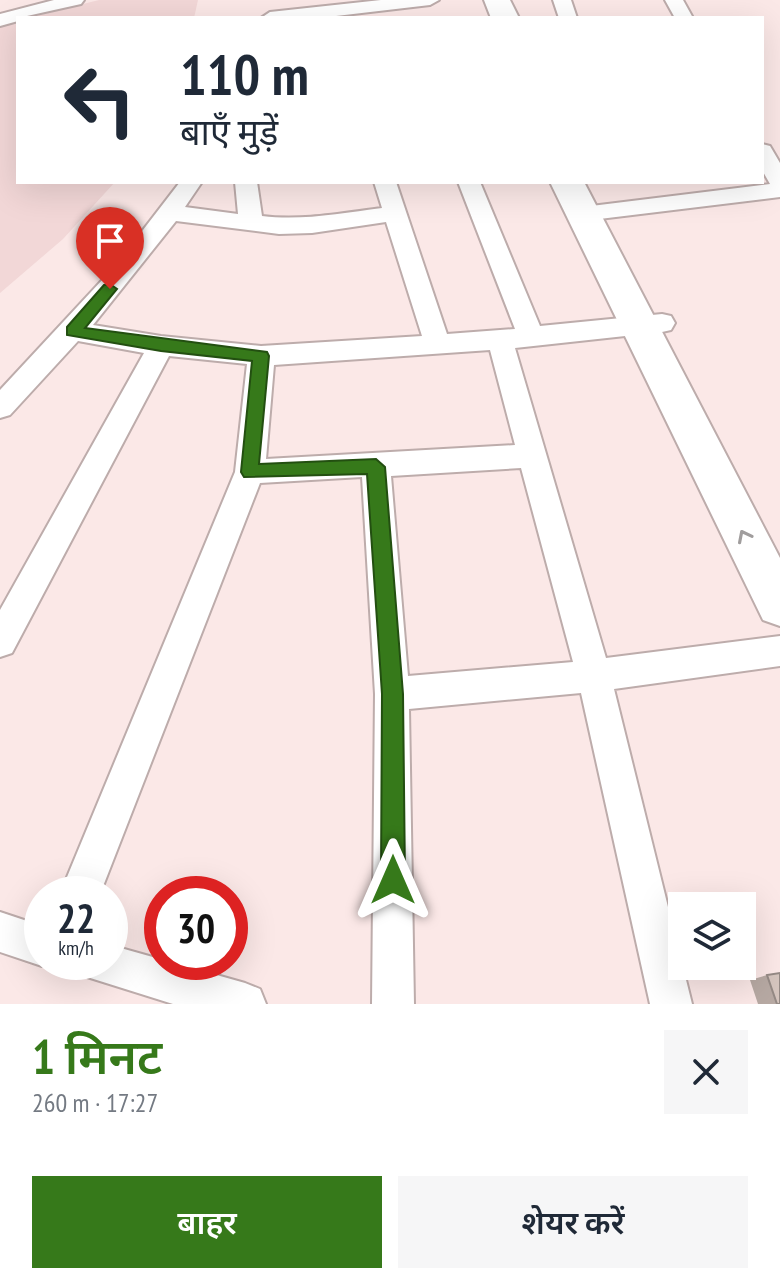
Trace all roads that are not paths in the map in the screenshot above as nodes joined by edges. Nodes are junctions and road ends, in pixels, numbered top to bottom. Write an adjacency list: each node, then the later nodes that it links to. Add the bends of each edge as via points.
1 (75, 0): 4 (street)
2 (430, 0): 3 (street)
3 (399, 10): 5 (street)
4 (4, 12)
5 (330, 15): 6 (street)
6 (310, 16)
7 (764, 154): 8 (street)
8 (780, 182)
9 (190, 184): 15 (street)
10 (246, 184): 17 (street)
11 (386, 184): 16 (street)
12 (470, 184): 20 (street)
13 (780, 190): 14 (street)
14 (586, 197): 18 (main road)
15 (171, 213): 17 (street); 19 (street)
16 (396, 213): 17 (street, via 312,225); 21 (street)
17 (251, 223)
18 (650, 324): 20 (street); 28 (main road); 29 (main road, one-way to 18)
19 (73, 331): 22 (street); 24 (street)
20 (516, 338): 21 (street); 25 (street)
21 (438, 345): 23 (street)
22 (161, 346): 23 (street); 30 (street)
23 (261, 356): 27 (street)
24 (0, 407)
25 (532, 456): 26 (street); 32 (street)
26 (376, 467): 27 (street); 33 (street)
27 (250, 472): 34 (street)
28 (780, 543)
29 (780, 605)
30 (0, 642)
31 (780, 651): 32 (street)
32 (594, 676): 33 (street); 40 (street)
33 (392, 694): 39 (street)
34 (87, 876)
35 (0, 932): 36 (street)
36 (24, 940)
37 (128, 971): 38 (street)
38 (245, 1004)
39 (393, 1004)
40 (671, 1004)

